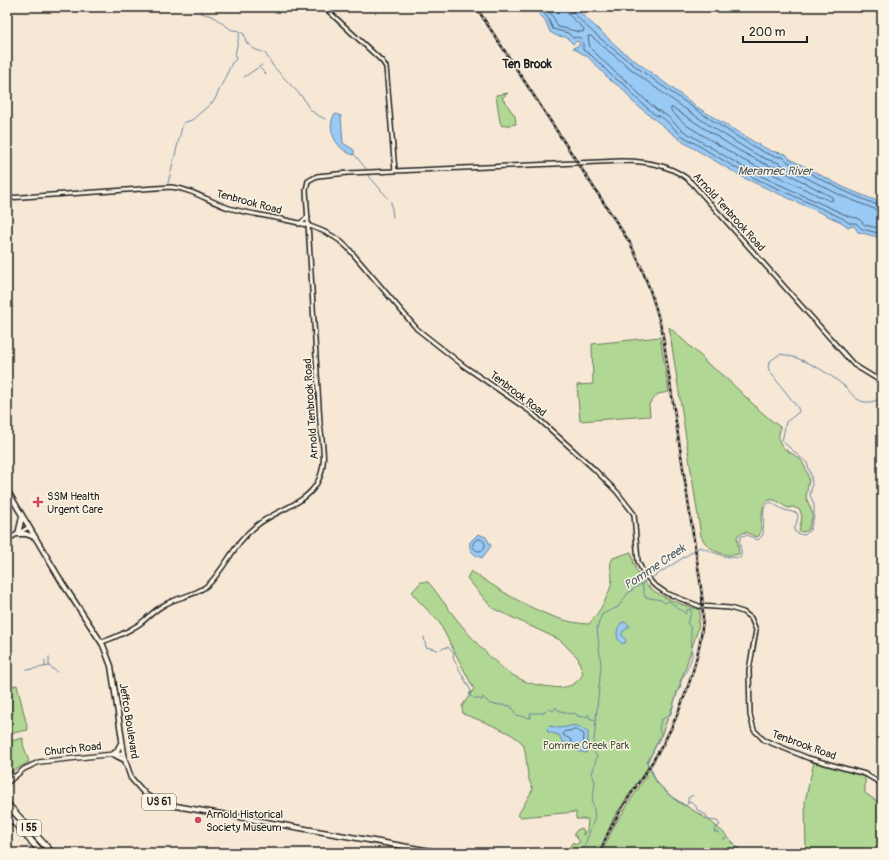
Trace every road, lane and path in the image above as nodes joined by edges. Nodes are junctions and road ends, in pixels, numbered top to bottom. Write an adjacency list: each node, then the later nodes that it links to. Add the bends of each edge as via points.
1 (324, 7): 2 (street, via 387,68)
2 (395, 171): 4 (street, Arnold Tenbrook Road, via 313,177 306,187); 9 (street, Arnold Tenbrook Road, via 621,161 672,169 691,182 853,363)
3 (7, 198): 5 (street, Tenbrook Road, via 169,187 186,190 229,208)
4 (308, 217): 5 (street); 6 (street, Arnold Tenbrook Road)
5 (299, 224): 6 (street, Tenbrook Road)
6 (308, 226): 7 (street, Tenbrook Road); 8 (street, Arnold Tenbrook Road)
7 (315, 229): 8 (street); 24 (street, Tenbrook Road, via 344,244 417,329 464,366 531,412 609,483 634,514 638,561 647,578 660,590 700,606 724,607 739,611 754,622 756,632 749,670 750,712 753,726 759,736 805,757 865,774)
8 (309, 233): 16 (street, Arnold Tenbrook Road, via 324,458 319,480 314,489 303,498 249,531 214,579 204,588 165,604 137,626)
9 (882, 382)
10 (7, 490): 11 (main road, Jeffco Boulevard / US 61)
11 (22, 516): 12 (main road, Jeffco Boulevard / US 61); 13 (main road)
12 (29, 527): 13 (street); 14 (main road, Jeffco Boulevard / US 61)
13 (18, 534): 14 (main road); 15 (street)
14 (36, 538): 16 (main road, Jeffco Boulevard / US 61)
15 (7, 540)
16 (102, 642): 17 (main road, Jeffco Boulevard / US 61, via 111,666)
17 (122, 740): 18 (main road, Jeffco Boulevard / US 61); 19 (main road)
18 (124, 753): 19 (main road, Church Road); 20 (main road, Jeffco Boulevard / US 61)
19 (113, 754): 20 (main road); 22 (main road, Church Road, via 44,760 28,766)
20 (125, 760): 29 (main road, Jeffco Boulevard / US 61, via 130,775 138,787 146,795 163,804)
21 (7, 771): 22 (street)
22 (14, 777): 23 (main road, Church Road)
23 (7, 783)
24 (882, 784)
25 (7, 804): 28 (highway, I 55)
26 (7, 814): 27 (highway, I 55)
27 (42, 853)
28 (52, 853)
29 (442, 853)

